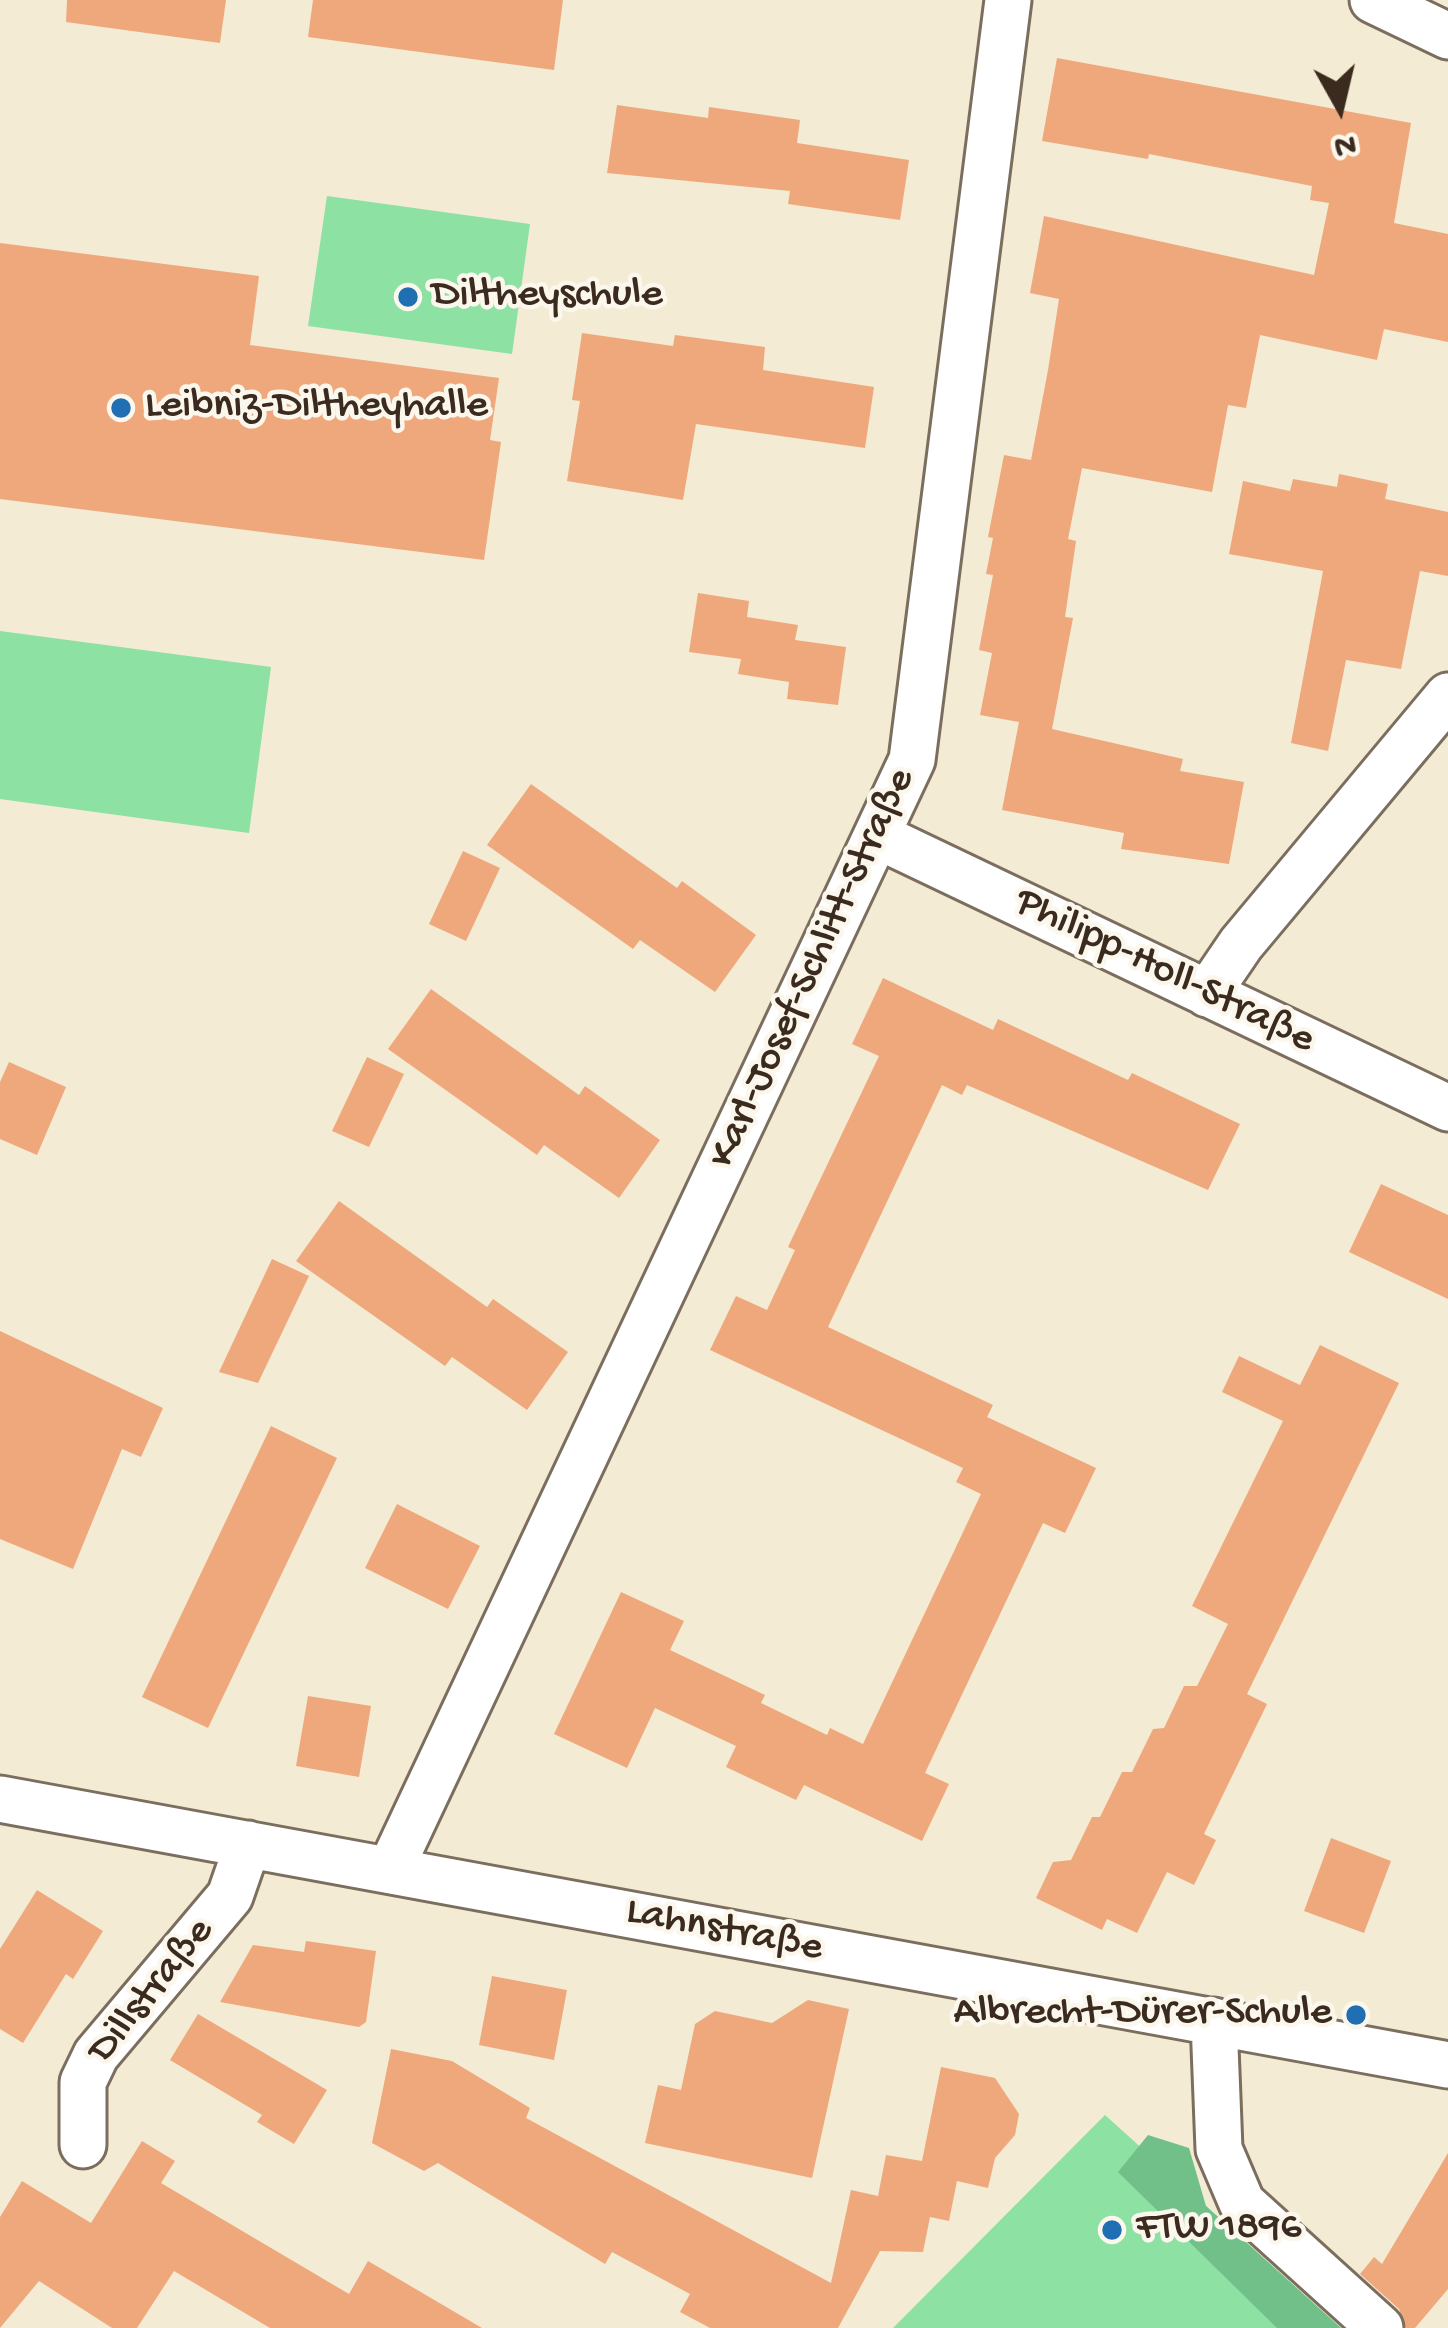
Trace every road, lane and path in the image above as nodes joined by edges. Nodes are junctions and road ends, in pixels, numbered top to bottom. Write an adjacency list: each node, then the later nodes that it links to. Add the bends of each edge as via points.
1 (1008, 0): 5 (street, Karl-Josef-Schlitt-Straße, via 912,760)
2 (1373, 0): 3 (street)
3 (1448, 36)
4 (1448, 696): 6 (street)
5 (880, 837): 6 (street, Philipp-Holl-Straße); 10 (street, Karl-Josef-Schlitt-Straße)
6 (1207, 994): 7 (street, Philipp-Holl-Straße)
7 (1448, 1108)
8 (0, 1798): 9 (street, Lahnstraße)
9 (248, 1844): 10 (street, Lahnstraße); 13 (street, Dillstraße, via 230,1896 96,2055 82,2082)
10 (390, 1870): 11 (street, Lahnstraße)
11 (1214, 2021): 12 (street, Lahnstraße); 14 (street, via 1220,2149 1242,2203)
12 (1448, 2065)
13 (83, 2145)
14 (1380, 2328)

